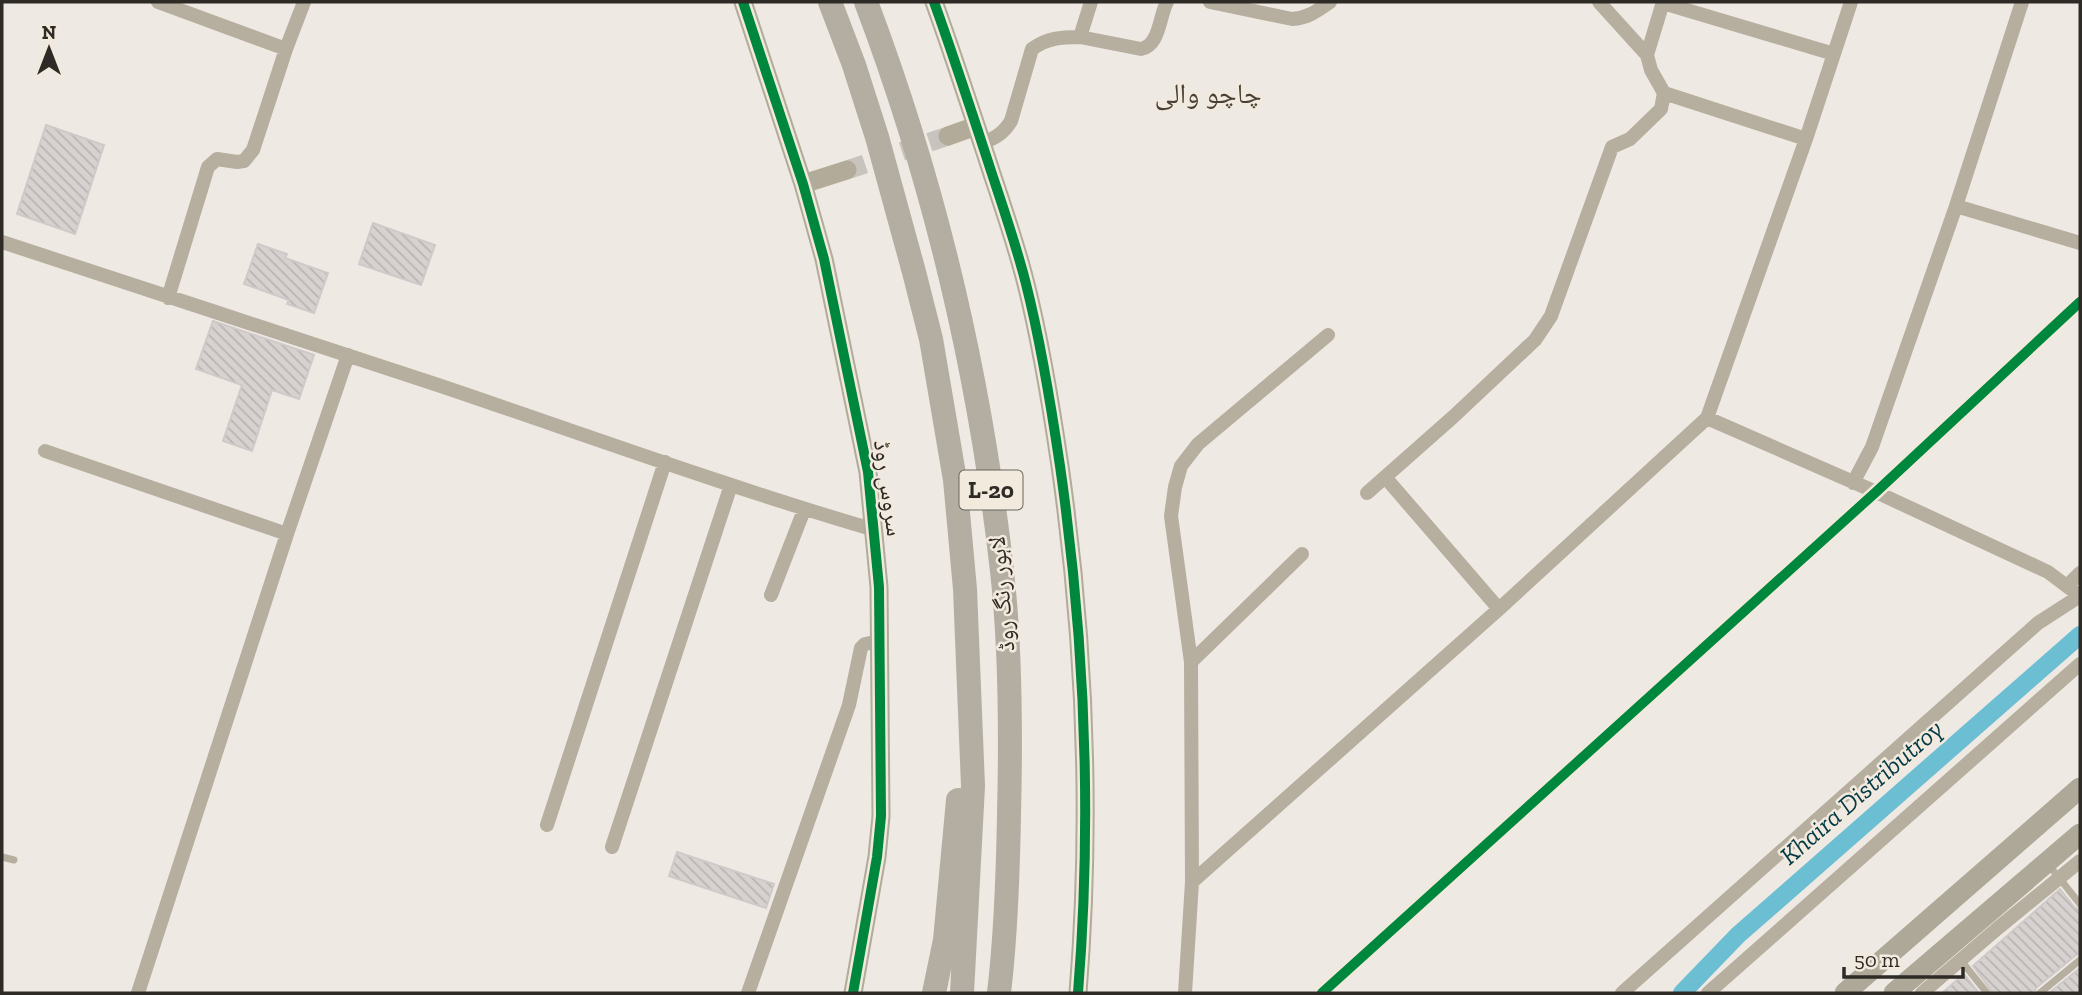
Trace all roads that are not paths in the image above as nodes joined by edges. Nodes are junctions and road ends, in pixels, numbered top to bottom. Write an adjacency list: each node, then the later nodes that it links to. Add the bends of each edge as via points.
1 (158, 2): 16 (street)
2 (304, 2): 16 (street)
3 (743, 2): 24 (street, سروس روڈ)
4 (830, 2): 52 (highway, لاہور رنگ روڈ / L-20, via 877,136 931,339 955,480)
5 (866, 2): 64 (highway, لاہور رنگ روڈ / L-20, via 946,261 988,469 1002,573 1009,697)
6 (934, 2): 20 (street)
7 (1091, 2): 15 (street)
8 (1167, 2): 15 (street, via 1148,48)
9 (1210, 2): 10 (street, via 1292,19 1313,14)
10 (1330, 2)
11 (1600, 2): 18 (street)
12 (1663, 2): 17 (street); 18 (street)
13 (1851, 2): 17 (street)
14 (2022, 2): 25 (street)
15 (1080, 37): 20 (street, via 1053,38 1032,50 1005,131 995,138)
16 (286, 49): 28 (street, via 253,150 244,161 217,159 208,167)
17 (1834, 54): 22 (street)
18 (1647, 55): 19 (street)
19 (1664, 93): 22 (street); 35 (street, via 1661,109 1630,139 1612,147 1551,316 1535,340)
20 (979, 134): 21 (street); 73 (street, via 1037,328 1068,522 1085,736)
21 (948, 136)
22 (1806, 139): 32 (street)
23 (847, 170): 24 (street)
24 (803, 184): 41 (street, سروس روڈ, via 842,338 868,472)
25 (1956, 206): 27 (street); 36 (street, via 1872,447)
26 (2, 242): 28 (street)
27 (2080, 243)
28 (168, 298): 31 (street)
29 (2080, 302): 38 (street)
30 (1328, 335): 50 (street, via 1198,444 1181,466 1171,516)
31 (348, 355): 34 (street); 42 (street)
32 (1707, 418): 36 (street); 48 (street)
33 (45, 451): 42 (street)
34 (665, 462): 37 (street); 54 (street)
35 (1385, 477): 39 (street); 48 (street)
36 (1853, 483): 38 (street)
37 (730, 485): 40 (street); 56 (street)
38 (1876, 492): 45 (street, via 2049,572); 75 (street)
39 (1367, 493)
40 (804, 510): 41 (street); 46 (street)
41 (874, 530): 49 (street, سروس روڈ)
42 (286, 534): 66 (street)
43 (1302, 554): 50 (street)
44 (2080, 573): 45 (street)
45 (2067, 586): 47 (street)
46 (771, 595)
47 (2080, 596): 76 (street, via 2038,623)
48 (1499, 609): 61 (street)
49 (880, 641): 67 (street, via 860,648 849,705); 68 (street, سروس روڈ, via 881,816)
50 (1191, 662): 61 (street)
51 (2080, 664): 77 (street)
52 (972, 720): 69 (highway, via 956,814 945,940); 70 (highway, لاہور رنگ روڈ / L-20)
53 (2080, 788): 78 (main road)
54 (547, 825)
55 (2080, 834): 60 (main road)
56 (612, 847)
57 (2, 857): 58 (lane)
58 (14, 860)
59 (2080, 861): 60 (street)
60 (2053, 871): 62 (lane); 63 (main road)
61 (1192, 882): 74 (street)
62 (2080, 904)
63 (1955, 954): 79 (main road); 80 (street); 81 (lane)
64 (1003, 960): 71 (highway, لاہور رنگ روڈ / L-20); 72 (highway)
65 (2080, 960): 82 (lane)
66 (138, 993)
67 (748, 993)
68 (853, 993)
69 (934, 993)
70 (962, 993)
71 (999, 993)
72 (1009, 993)
73 (1078, 993)
74 (1185, 993)
75 (1322, 993)
76 (1622, 993)
77 (1708, 993)
78 (1845, 993)
79 (1894, 993)
80 (1922, 993)
81 (1987, 993)
82 (2040, 993)

